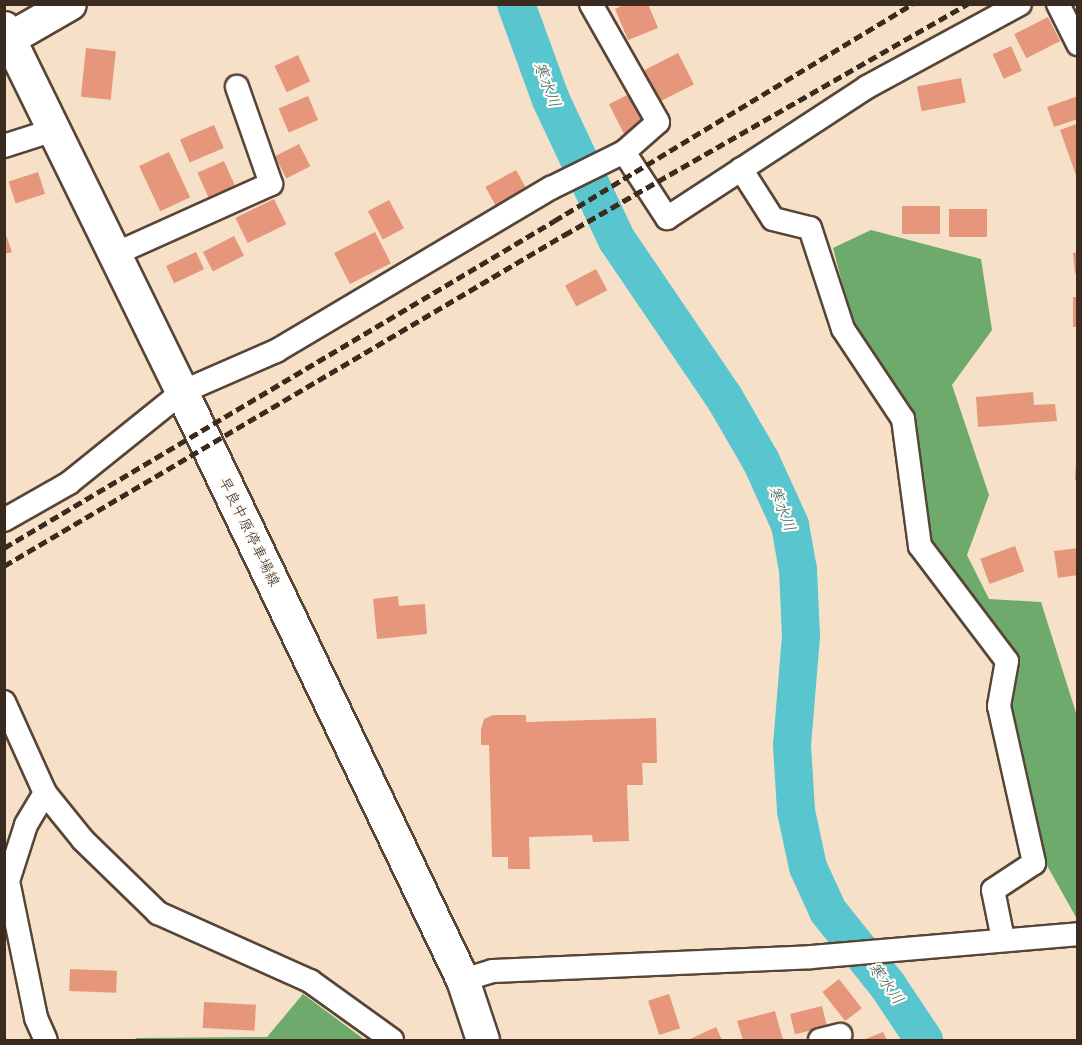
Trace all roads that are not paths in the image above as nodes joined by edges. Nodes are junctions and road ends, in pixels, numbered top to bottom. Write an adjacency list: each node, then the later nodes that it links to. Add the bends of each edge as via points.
1 (70, 4): 5 (main road)
2 (591, 4): 10 (street, via 658,122)
3 (1020, 4): 11 (street, via 867,87)
4 (1058, 4): 6 (street)
5 (6, 36): 8 (main road, 早良中原停車場線)
6 (1077, 44)
7 (237, 87): 12 (street, via 271,184)
8 (54, 130): 9 (street); 12 (main road, 早良中原停車場線)
9 (4, 146)
10 (624, 152): 11 (street, via 666,218); 13 (street, via 551,188 276,351)
11 (741, 170): 18 (street, via 773,219 810,228 843,328 903,419 920,546 1007,662 999,706 1034,863 993,890)
12 (115, 254): 13 (main road, 早良中原停車場線)
13 (182, 392): 14 (street, via 69,483); 19 (main road, 早良中原停車場線)
14 (4, 520)
15 (4, 702): 16 (street)
16 (45, 793): 20 (street, via 26,825 8,881 36,1018); 21 (street, via 83,840 158,913 310,981)
17 (1077, 934): 18 (street)
18 (1003, 939): 19 (street, via 811,957 493,971)
19 (463, 980): 22 (main road, 早良中原停車場線)
20 (46, 1041)
21 (392, 1041)
22 (483, 1041)

